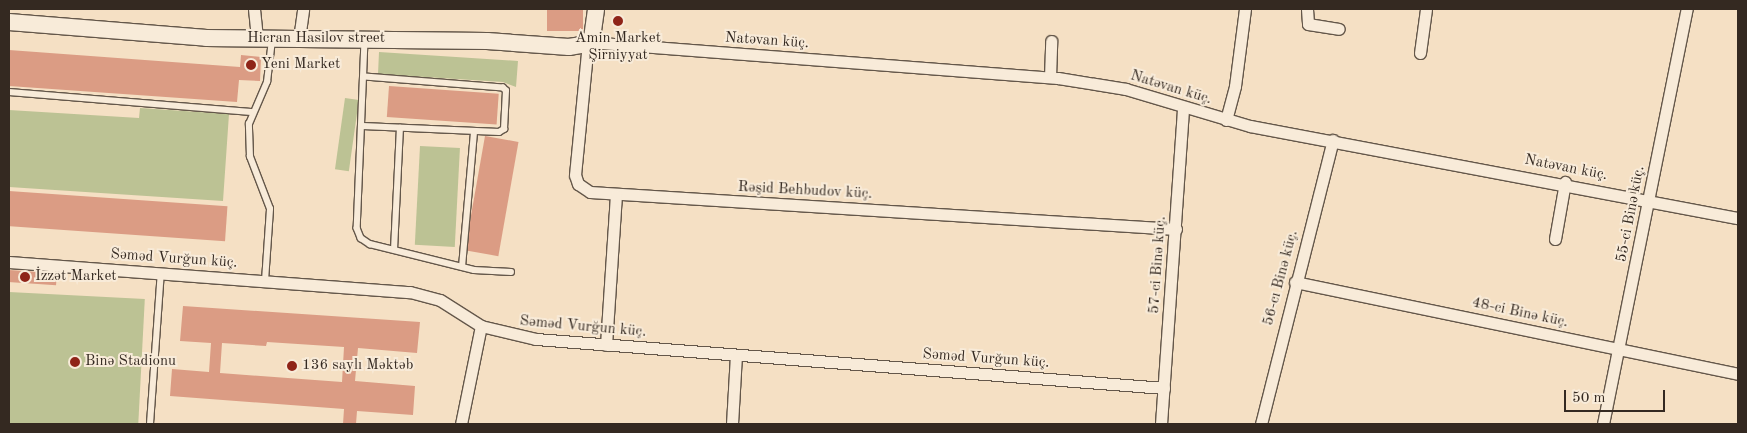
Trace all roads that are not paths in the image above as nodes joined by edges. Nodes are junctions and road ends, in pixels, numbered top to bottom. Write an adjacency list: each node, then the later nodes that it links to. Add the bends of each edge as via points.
1 (254, 9): 10 (street)
2 (304, 9): 11 (street)
3 (596, 9): 14 (street, via 594,33)
4 (1245, 9): 21 (street, via 1237,78)
5 (1307, 9): 9 (street, via 1308,24)
6 (1426, 9): 15 (street)
7 (1687, 9): 28 (street, 55-ci Binə küç.)
8 (9, 22): 10 (street, Hicran Hasilov street)
9 (1339, 29)
10 (265, 39): 11 (street, Hicran Hasilov street); 20 (lane, via 268,82)
11 (299, 39): 12 (street, Hicran Hasilov street)
12 (365, 39): 14 (street, Hicran Hasilov street, via 568,47); 16 (lane)
13 (1051, 40): 17 (street)
14 (588, 42): 17 (street, Natəvan küç.); 27 (street, Rəşid Behbudov küç., via 575,175 578,184 590,192)
15 (1420, 53)
16 (365, 77): 22 (lane); 24 (lane, via 503,88 504,129)
17 (1050, 77): 19 (street, Natəvan küç., via 1126,89)
18 (9, 92): 20 (lane)
19 (1183, 108): 21 (street, Natəvan küç.); 30 (street, 57-ci Binə küç.)
20 (251, 112): 37 (lane, via 250,157 270,209)
21 (1226, 120): 25 (street, Natəvan küç.)
22 (363, 126): 23 (lane); 32 (lane, via 357,228 361,238 370,244)
23 (400, 128): 24 (lane); 32 (lane)
24 (474, 132): 34 (lane)
25 (1333, 140): 26 (street, Natəvan küç.); 38 (street, 56-cı Binə küç.)
26 (1565, 182): 28 (street, Natəvan küç.); 31 (street)
27 (616, 195): 30 (street, Rəşid Behbudov küç.); 40 (street)
28 (1649, 199): 29 (street, Natəvan küç.); 41 (street, 55-ci Binə küç.)
29 (1738, 218)
30 (1176, 229): 44 (street, 57-ci Binə küç.)
31 (1555, 239)
32 (394, 250): 34 (lane)
33 (9, 262): 35 (street, Səməd Vurğun küç.)
34 (462, 267): 36 (lane)
35 (161, 272): 37 (street, Səməd Vurğun küç.); 45 (lane)
36 (511, 272)
37 (265, 281): 39 (street, Səməd Vurğun küç., via 427,295)
38 (1295, 282): 41 (street, 48-ci Binə küç.); 49 (street, 56-cı Binə küç.)
39 (481, 326): 40 (street, Səməd Vurğun küç., via 536,339); 46 (street)
40 (606, 345): 42 (street, Səməd Vurğun küç.)
41 (1619, 349): 43 (street, 48-ci Binə küç.); 50 (street, 55-ci Binə küç.)
42 (736, 355): 44 (street, Səməd Vurğun küç.); 47 (street)
43 (1738, 374)
44 (1164, 388): 48 (street, 57-ci Binə küç.)
45 (150, 424)
46 (460, 424)
47 (732, 424)
48 (1161, 424)
49 (1261, 424)
50 (1603, 424)

